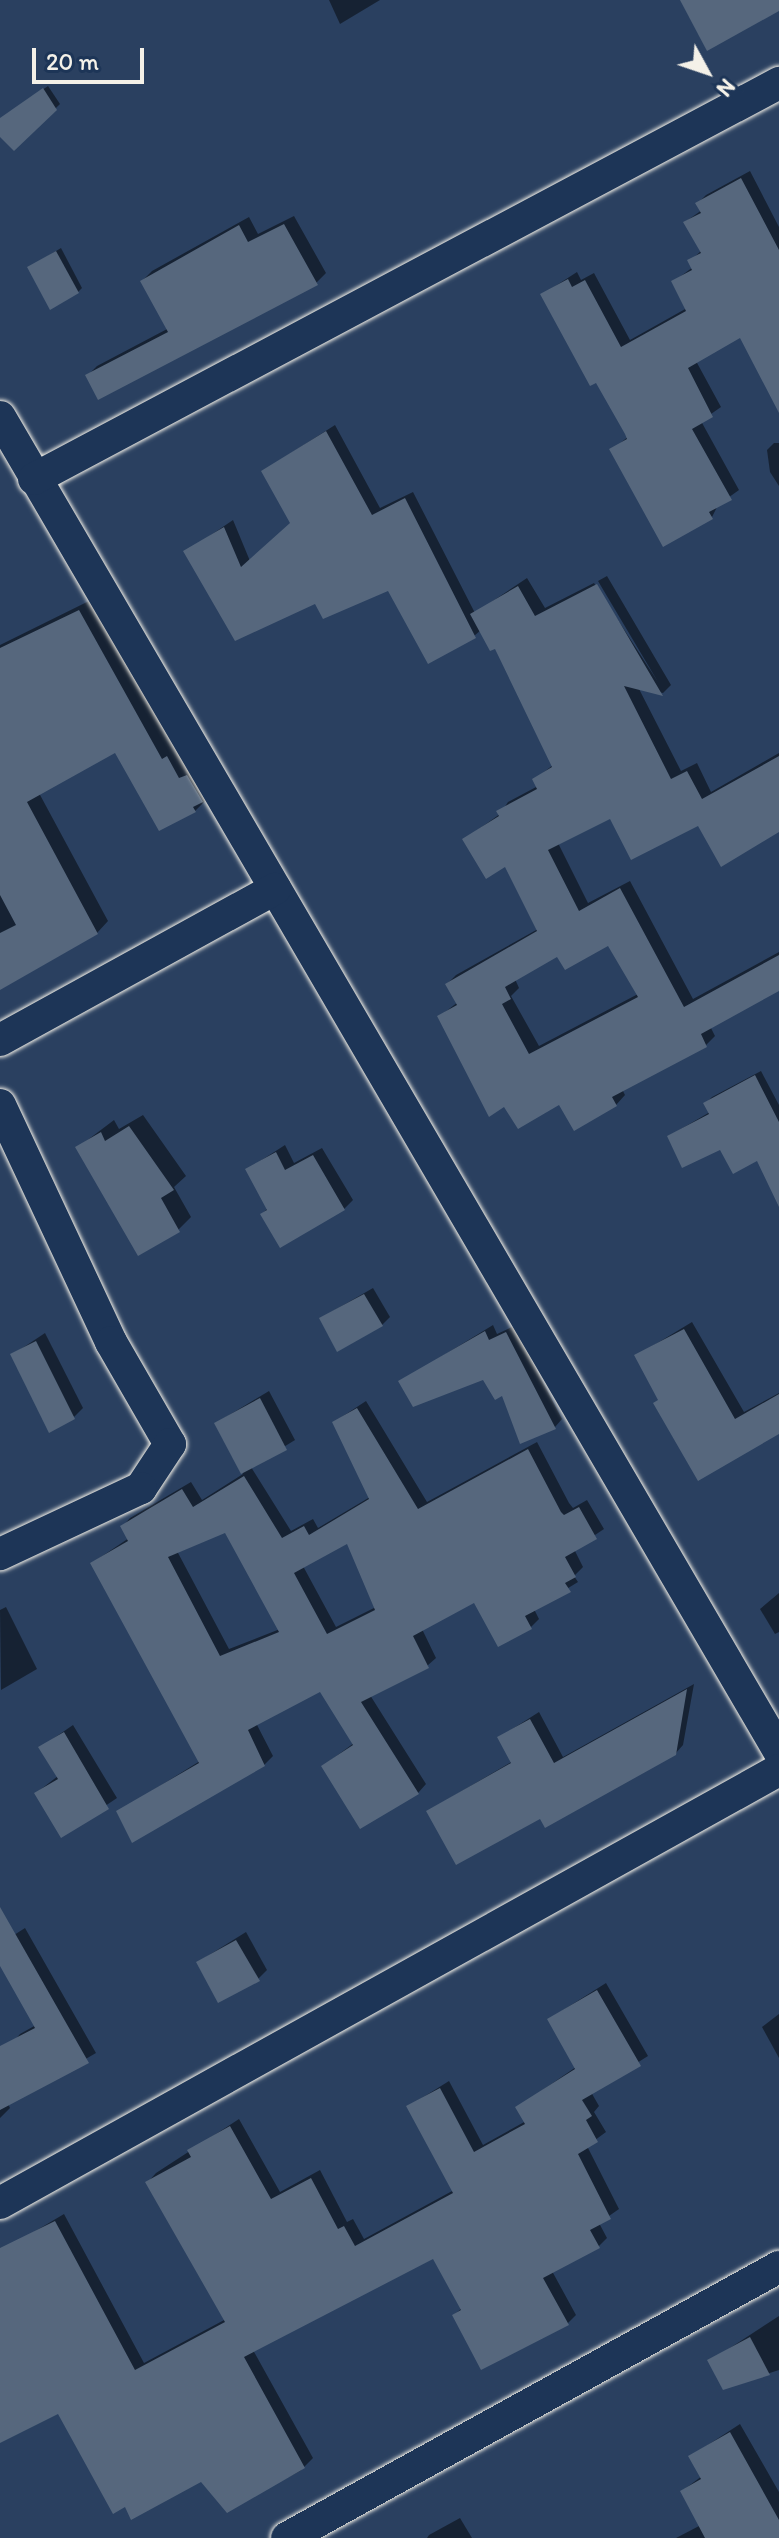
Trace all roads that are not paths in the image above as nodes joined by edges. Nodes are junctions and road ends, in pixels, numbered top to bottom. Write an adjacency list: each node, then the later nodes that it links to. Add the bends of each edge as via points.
1 (779, 83): 3 (street)
2 (0, 417): 3 (street)
3 (34, 479): 4 (street)
4 (275, 889): 5 (street); 8 (street)
5 (0, 1040)
6 (0, 1105): 7 (street, via 111,1342 170,1444 141,1488)
7 (0, 1554)
8 (779, 1751)
9 (779, 1770): 10 (street)
10 (0, 2203)
11 (779, 2267): 12 (street)
12 (287, 2538)

